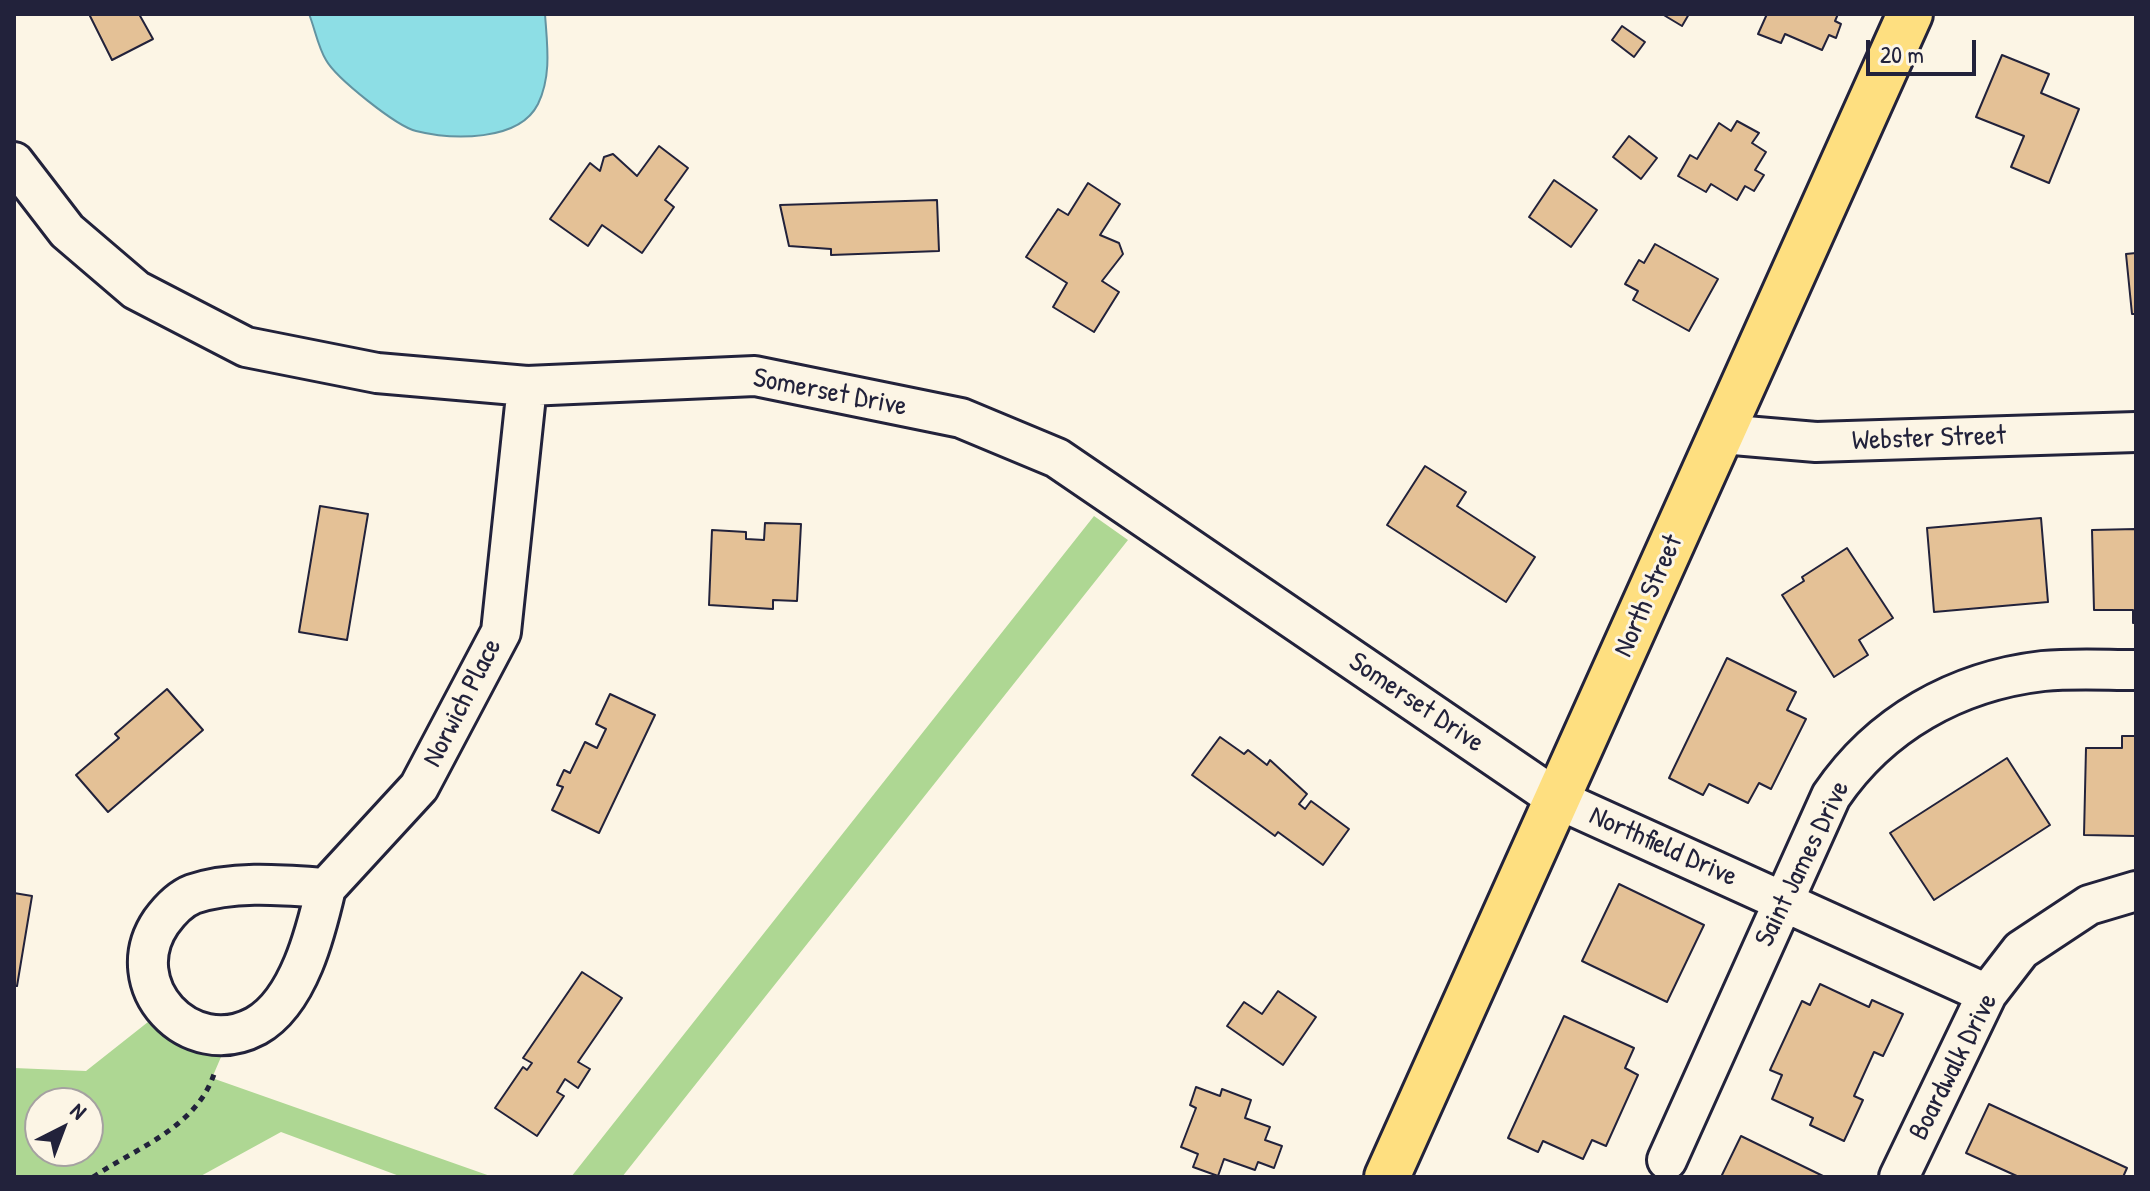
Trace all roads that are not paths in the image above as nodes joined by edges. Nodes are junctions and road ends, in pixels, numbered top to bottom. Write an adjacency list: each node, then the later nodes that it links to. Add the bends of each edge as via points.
1 (1910, 14): 5 (main road, North Street)
2 (14, 162): 3 (street, Somerset Drive, via 67,231 136,290 246,347 377,373)
3 (527, 386): 7 (street, Somerset Drive, via 755,376 961,418 1057,458); 8 (street, Norwich Place, via 501,632 419,787)
4 (2136, 432): 5 (street, Webster Street, via 1816,442)
5 (1722, 434): 7 (main road, North Street)
6 (2136, 670): 10 (street, Saint James Drive, via 2046,671 1983,682 1901,722 1851,767 1831,796)
7 (1557, 799): 10 (street, Northfield Drive); 13 (main road, North Street)
8 (326, 888): 8 (street, Norwich Place, via 299,973 257,1026 225,1035 194,1031 153,993 146,965 152,936 169,911 191,895 271,885)
9 (2136, 891): 11 (street, Boardwalk Drive, via 2089,905 2055,924 2021,950)
10 (1784, 902): 11 (street, Northfield Drive); 12 (street, Saint James Drive)
11 (1987, 994): 14 (street, Boardwalk Drive)
12 (1667, 1160)
13 (1387, 1177)
14 (1899, 1177)

